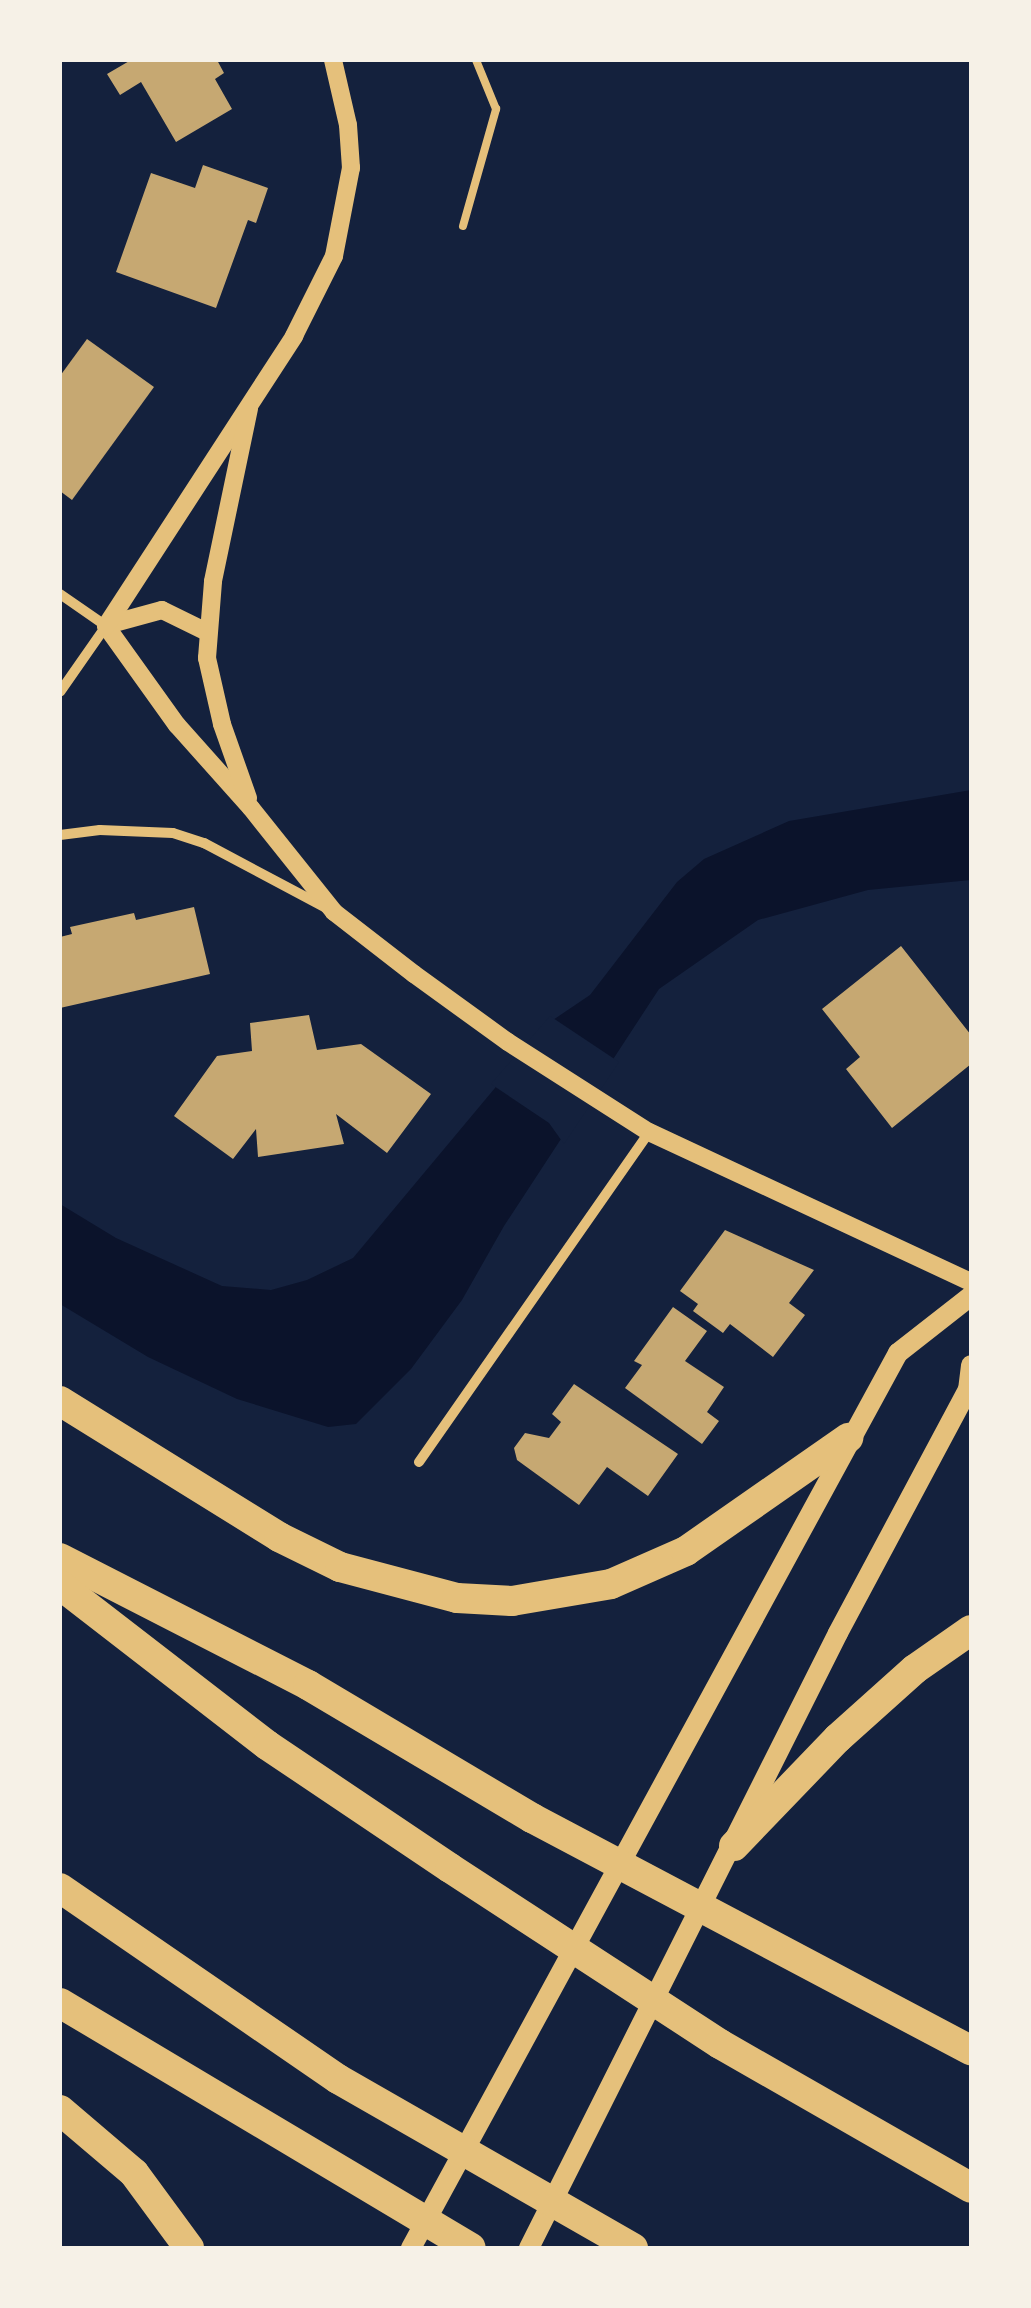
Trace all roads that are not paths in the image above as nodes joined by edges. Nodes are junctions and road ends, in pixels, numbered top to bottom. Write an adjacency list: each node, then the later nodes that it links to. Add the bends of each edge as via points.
1 (333, 60): 4 (street, via 348,125 346,209 316,298)
2 (476, 60): 3 (lane, via 496,109)
3 (463, 226)
4 (250, 400): 6 (street); 7 (street)
5 (60, 594): 6 (street)
6 (106, 626): 7 (street, via 162,610); 8 (street); 9 (street, via 177,725)
7 (207, 632): 9 (street, via 210,684)
8 (60, 692)
9 (251, 808): 11 (street)
10 (60, 835): 11 (street, via 173,833)
11 (334, 912): 12 (street, via 508,1042)
12 (649, 1132): 13 (street); 18 (street)
13 (971, 1282)
14 (971, 1296): 17 (main road, via 898,1353)
15 (971, 1365): 22 (main road, via 968,1390)
16 (60, 1401): 17 (highway, via 279,1537 340,1567 457,1598 512,1601 610,1584 686,1551)
17 (848, 1438): 29 (main road)
18 (419, 1462)
19 (60, 1558): 25 (highway, via 308,1685 532,1818)
20 (60, 1586): 27 (highway, via 266,1745 450,1868 720,2044)
21 (971, 1630): 22 (highway, via 915,1669 838,1738)
22 (734, 1846): 31 (main road)
23 (60, 1888): 32 (highway, via 338,2079)
24 (60, 2003): 30 (highway)
25 (971, 2050)
26 (60, 2110): 28 (highway, via 134,2174)
27 (971, 2188)
28 (188, 2248)
29 (411, 2248)
30 (471, 2248)
31 (529, 2248)
32 (633, 2248)

